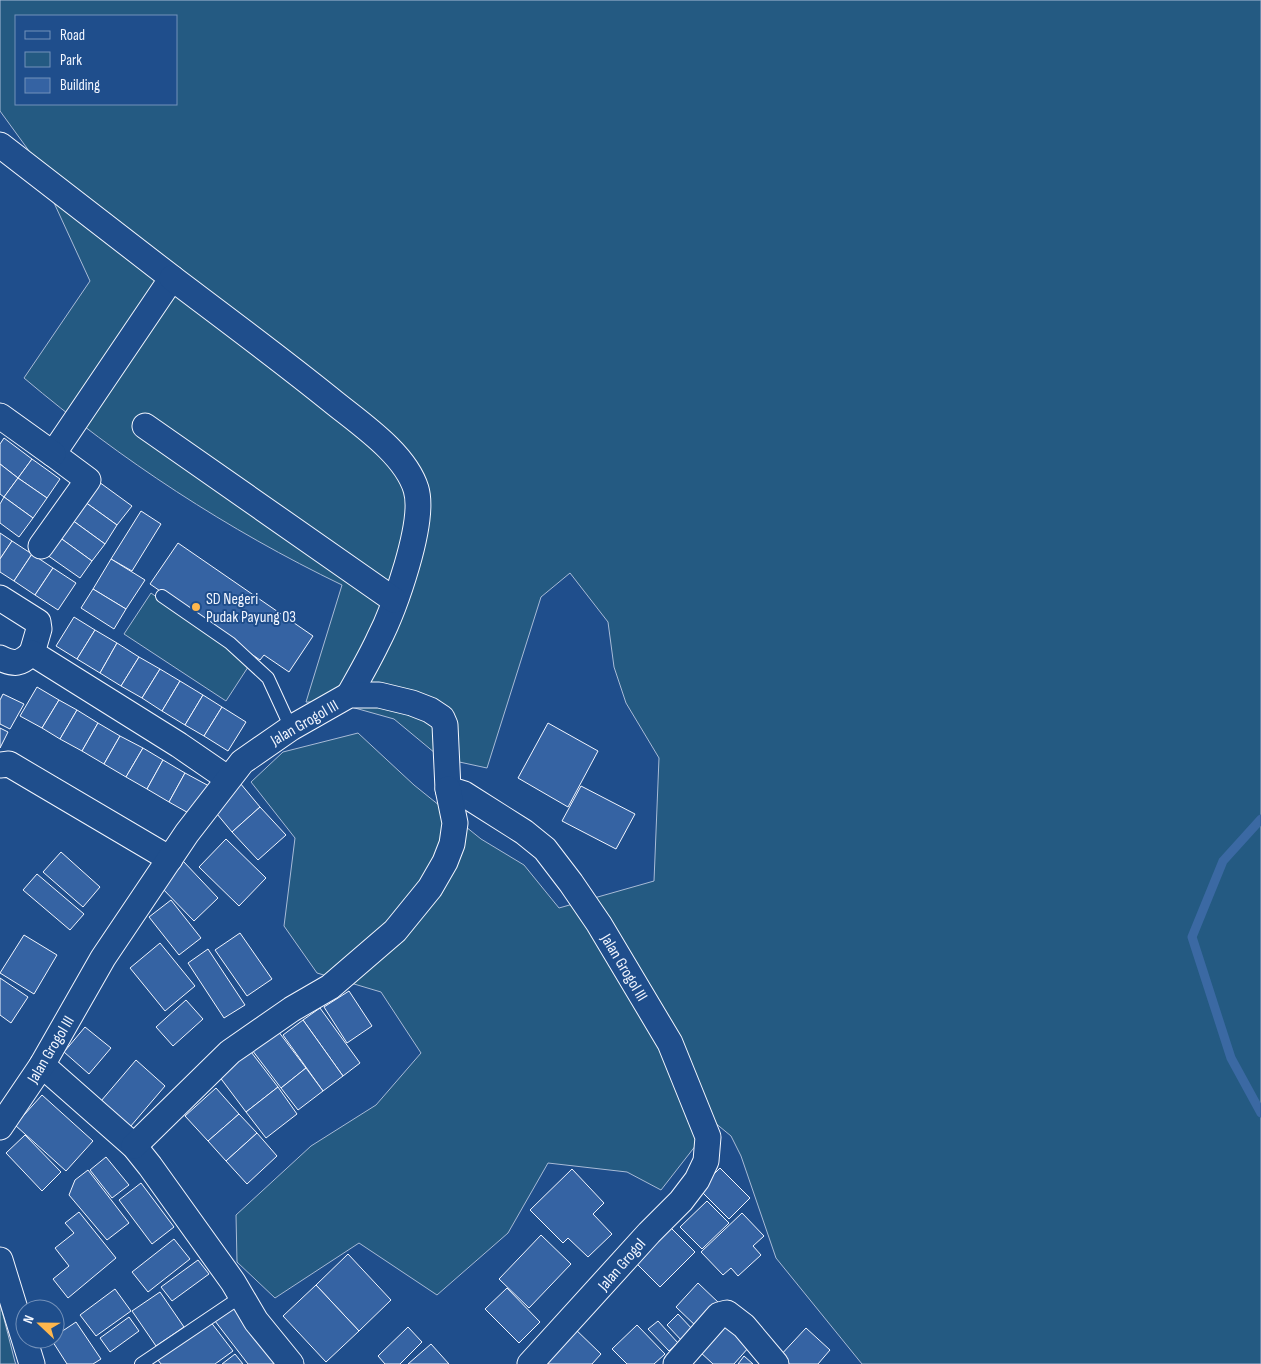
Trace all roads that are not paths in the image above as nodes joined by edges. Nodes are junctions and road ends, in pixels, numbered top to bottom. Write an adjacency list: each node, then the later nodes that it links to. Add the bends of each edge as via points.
1 (0, 145): 2 (street)
2 (172, 278): 5 (street); 9 (street, via 366,429 390,450 407,472 416,490 418,512 416,530)
3 (0, 416): 5 (street)
4 (144, 426): 9 (street)
5 (54, 454): 6 (street, via 88,480)
6 (41, 546)
7 (162, 596): 13 (lane, via 230,643 268,678)
8 (0, 598): 10 (street, via 37,620 39,629)
9 (394, 600): 12 (street, via 379,640)
10 (32, 653): 11 (street, via 17,663); 15 (street, via 179,744)
11 (0, 658)
12 (350, 695): 13 (street, Jalan Grogol III); 16 (street, Jalan Grogol III, via 379,695 412,703 442,718)
13 (291, 728): 15 (street, Jalan Grogol III, via 242,762)
14 (0, 765): 17 (street, via 9,764)
15 (227, 778): 17 (street, Jalan Grogol III)
16 (448, 789): 20 (street, via 455,824 452,844 430,888 395,931 330,987 292,1008 230,1052); 21 (street, Jalan Grogol III, via 464,794 524,832 545,849 571,883 670,1043 708,1137)
17 (170, 859): 18 (street, Jalan Grogol III, via 103,958)
18 (42, 1065): 19 (street, Jalan Grogol III); 20 (street)
19 (0, 1127)
20 (134, 1146): 23 (street)
21 (706, 1161): 27 (street, Jalan Grogol, via 681,1201)
22 (0, 1260): 24 (street)
23 (242, 1296): 25 (lane); 26 (street, via 256,1321)
24 (32, 1364)
25 (141, 1364)
26 (291, 1364)
27 (530, 1364)
28 (676, 1364): 29 (street, via 719,1315 727,1313 744,1326)
29 (776, 1364)

